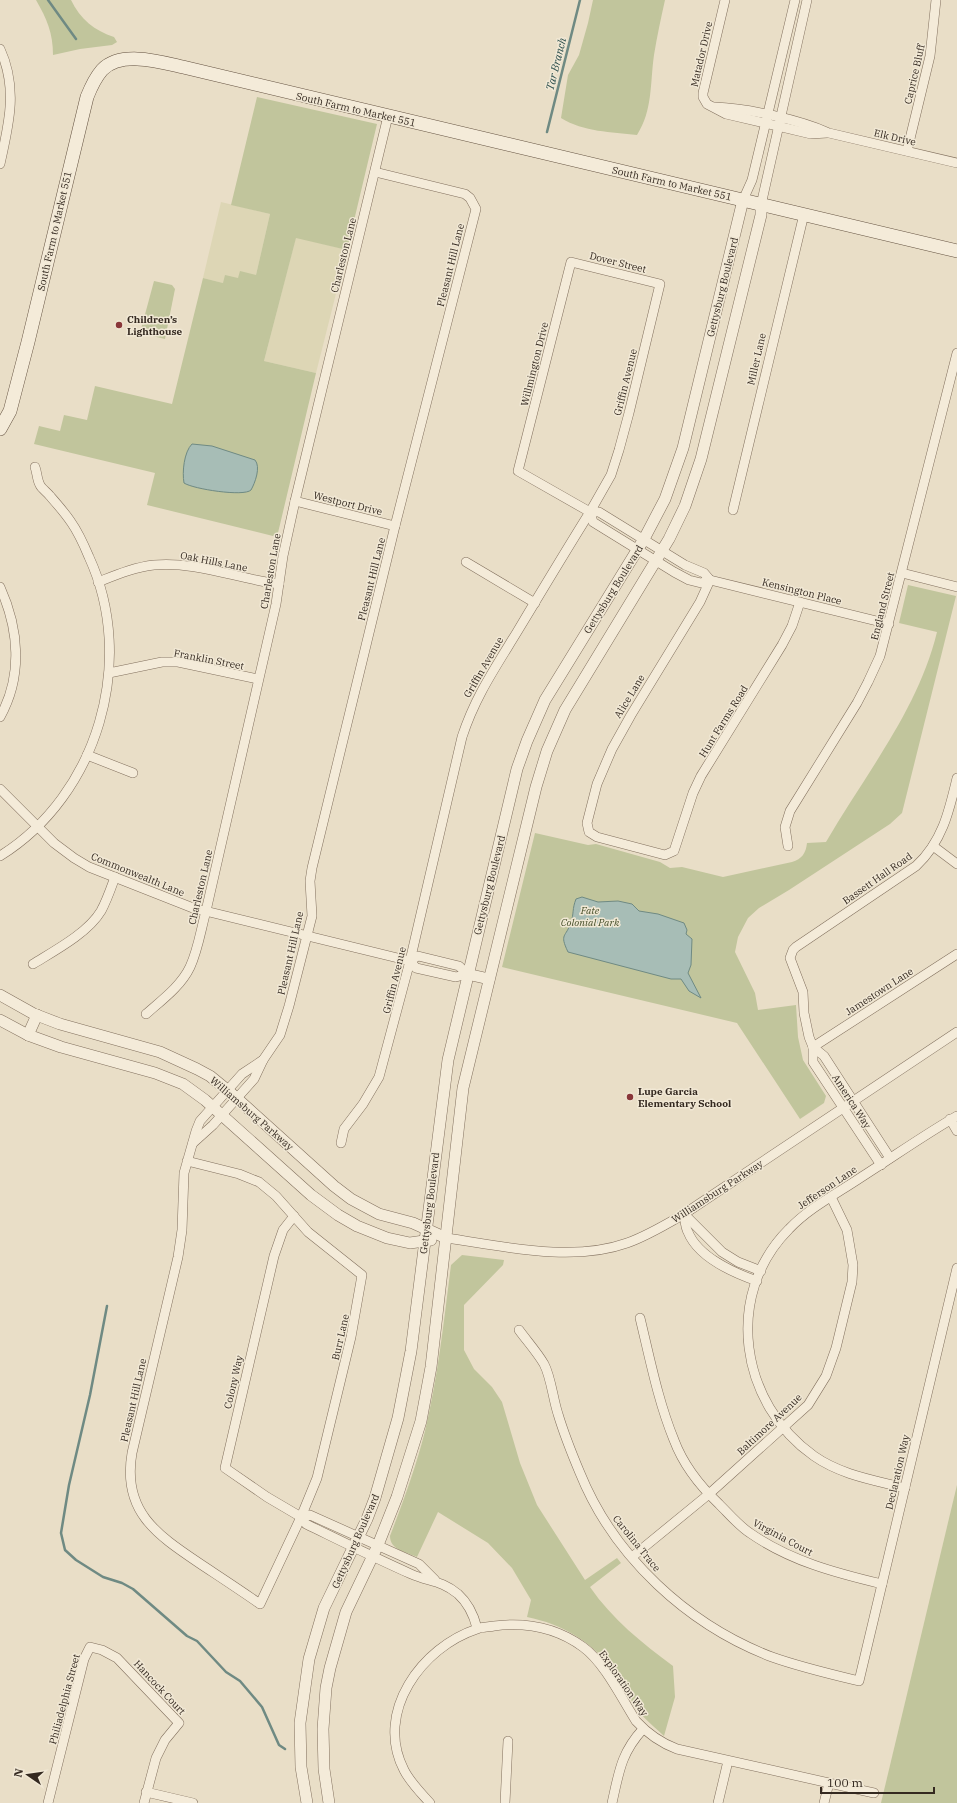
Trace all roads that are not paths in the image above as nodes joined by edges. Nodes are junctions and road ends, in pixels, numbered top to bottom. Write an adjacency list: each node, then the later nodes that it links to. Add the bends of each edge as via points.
1 (725, 0): 7 (street, Matador Drive, via 703,97 707,104 715,107 733,107)
2 (795, 0): 7 (street, Gettysburg Boulevard)
3 (807, 0): 8 (street, Gettysburg Boulevard)
4 (936, 0): 9 (street, Caprice Bluff, via 930,56)
5 (0, 49): 11 (street, via 9,74 12,100)
6 (388, 116): 12 (street, Charleston Lane); 13 (main road, South Farm to Market 551); 20 (main road, South Farm to Market 551, via 150,60 130,58 103,68 93,81 79,124 28,342)
7 (767, 119): 8 (street, Elk Drive); 13 (street, Gettysburg Boulevard, via 752,180)
8 (779, 122): 9 (street, Elk Drive, via 811,134 829,133); 14 (street, Gettysburg Boulevard)
9 (906, 151): 10 (street, Elk Drive)
10 (957, 163)
11 (0, 164)
12 (375, 172): 24 (street, Charleston Lane); 27 (street, Pleasant Hill Lane, via 465,194 476,210)
13 (743, 200): 14 (main road, South Farm to Market 551); 28 (street, Gettysburg Boulevard, via 679,460 671,487)
14 (761, 204): 15 (main road, South Farm to Market 551); 30 (street, Gettysburg Boulevard, via 761,215 701,459 685,506)
15 (804, 214): 16 (main road, South Farm to Market 551); 25 (street, Miller Lane)
16 (957, 251)
17 (571, 262): 18 (street, Dover Street); 23 (street, Willmington Drive)
18 (660, 284): 26 (street, Griffin Avenue, via 619,450 611,475)
19 (957, 353): 33 (street, England Street)
20 (5, 410): 21 (main road, South Farm to Market 551)
21 (0, 429)
22 (35, 467): 35 (street, via 40,484 71,522 90,558)
23 (518, 471): 26 (street, Kensington Place)
24 (295, 501): 27 (street, Westport Drive); 36 (street, Charleston Lane)
25 (732, 510)
26 (590, 512): 28 (street, Kensington Place, via 599,512); 29 (street, Kensington Place, via 594,522); 40 (street, Griffin Avenue)
27 (395, 526): 57 (street, Pleasant Hill Lane, via 312,868 312,916)
28 (644, 539): 29 (street, Gettysburg Boulevard); 30 (street, Kensington Place)
29 (637, 550): 31 (street, Kensington Place); 62 (street, Gettysburg Boulevard, via 550,689 531,730 518,769)
30 (661, 550): 31 (street, Gettysburg Boulevard); 34 (street, Kensington Place, via 704,573)
31 (655, 560): 34 (street, Kensington Place, via 689,580 701,583); 63 (street, Gettysburg Boulevard, via 565,710 548,746)
32 (466, 562): 40 (street)
33 (902, 573): 38 (street); 41 (street, England Street)
34 (710, 580): 39 (street, Kensington Place); 52 (street, Alice Lane, via 700,602 612,749 597,784 587,823 590,832 597,838 665,854)
35 (98, 582): 36 (street, Oak Hills Lane, via 133,569 180,564); 42 (street, via 108,625)
36 (279, 584): 43 (street, Charleston Lane)
37 (0, 587): 44 (street, via 9,607 17,661 13,685)
38 (957, 587)
39 (800, 602): 41 (street, Kensington Place); 52 (street, Hunt Farms Road, via 782,645 701,776)
40 (535, 603): 60 (street, Griffin Avenue, via 470,713 462,737)
41 (889, 624): 50 (street, England Street, via 880,656 868,682 790,811 785,827)
42 (109, 673): 43 (street, Franklin Street, via 162,662 178,662); 45 (street, via 105,707 96,737)
43 (258, 680): 56 (street, Charleston Lane)
44 (0, 717)
45 (87, 755): 46 (street); 49 (street, via 73,784)
46 (133, 773)
47 (957, 778): 51 (street, Bassett Hall Road, via 947,819)
48 (0, 789): 49 (street, Commonwealth Lane)
49 (37, 826): 53 (street, via 17,845); 55 (street, Commonwealth Lane, via 74,858)
50 (788, 846)
51 (933, 846): 54 (street); 58 (street, Bassett Hall Road, via 916,866 796,947)
52 (672, 853)
53 (0, 856)
54 (957, 864)
55 (115, 877): 56 (street, Commonwealth Lane); 61 (street, via 100,912 90,923 68,942)
56 (206, 911): 57 (street, Commonwealth Lane); 65 (street, Charleston Lane, via 190,967 178,985)
57 (308, 937): 60 (street, Commonwealth Lane); 71 (street, Pleasant Hill Lane, via 280,1035)
58 (791, 953): 70 (street, America Way, via 791,962 804,992 804,1013)
59 (957, 954): 70 (street, Jamestown Lane)
60 (410, 961): 62 (street, Commonwealth Lane, via 416,968 456,977); 81 (street, Griffin Avenue, via 379,1077 344,1129)
61 (33, 964)
62 (467, 974): 63 (street); 88 (street, Gettysburg Boulevard, via 448,1060)
63 (489, 979): 89 (street, Gettysburg Boulevard, via 463,1088)
64 (0, 995): 66 (street, Williamsburg Parkway)
65 (146, 1014)
66 (37, 1015): 69 (street); 72 (street, Williamsburg Parkway, via 73,1029 173,1057 210,1076)
67 (0, 1020): 69 (street, Williamsburg Parkway)
68 (957, 1032): 74 (street, Williamsburg Parkway)
69 (28, 1034): 75 (street, Williamsburg Parkway, via 61,1047 174,1080 192,1090)
70 (813, 1046): 74 (street, America Way, via 824,1056); 76 (street, America Way, via 813,1062)
71 (263, 1060): 72 (street, Pleasant Hill Lane, via 242,1074); 73 (street, Pleasant Hill Lane, via 254,1079)
72 (227, 1090): 73 (street, Williamsburg Parkway); 75 (street, Pleasant Hill Lane)
73 (237, 1099): 77 (street, Pleasant Hill Lane); 88 (street, Williamsburg Parkway, via 351,1199 379,1214)
74 (854, 1102): 76 (street, Williamsburg Parkway); 82 (street, America Way)
75 (213, 1107): 77 (street, Williamsburg Parkway); 80 (street, Pleasant Hill Lane, via 200,1121)
76 (844, 1108): 84 (street, America Way); 86 (street, Williamsburg Parkway)
77 (222, 1115): 80 (street, Pleasant Hill Lane); 90 (street, Williamsburg Parkway, via 311,1195 338,1215 387,1238 410,1243)
78 (954, 1117): 79 (street); 82 (street, Jefferson Lane)
79 (957, 1131)
80 (193, 1143): 83 (street, Pleasant Hill Lane)
81 (341, 1143)
82 (890, 1158): 84 (street, Jefferson Lane)
83 (187, 1161): 87 (street, Burr Lane, via 239,1174 258,1182 276,1196); 107 (street, Pleasant Hill Lane, via 183,1181 180,1243 132,1453 132,1490 142,1514 159,1534)
84 (881, 1165): 85 (street, Jefferson Lane)
85 (831, 1197): 92 (street, Jefferson Lane, via 808,1212 789,1229 772,1250); 96 (street, Baltimore Avenue, via 847,1230 853,1265 852,1282 836,1348 826,1376 808,1405)
86 (684, 1214): 89 (street, Williamsburg Parkway, via 639,1239 612,1248 586,1252 554,1252); 92 (street, via 722,1252); 93 (street, via 688,1232 704,1252 731,1272)
87 (294, 1216): 99 (street, Burr Lane, via 318,1241 362,1275 356,1316 327,1439); 99 (street, Colony Way, via 283,1230 275,1251 225,1468)
88 (426, 1229): 89 (street, Williamsburg Parkway); 90 (street, Gettysburg Boulevard)
89 (446, 1238): 90 (street, Williamsburg Parkway); 101 (street, Gettysburg Boulevard, via 431,1367 421,1421 402,1484)
90 (424, 1241): 100 (street, Gettysburg Boulevard, via 410,1351 398,1418 382,1477)
91 (957, 1268): 97 (street, Declaration Way)
92 (761, 1271): 93 (street, Jefferson Lane)
93 (757, 1282): 96 (street, Jefferson Lane, via 749,1313 750,1357 762,1396)
94 (640, 1318): 98 (street, Virginia Court, via 674,1441 691,1471)
95 (519, 1330): 104 (street, Carolina Trace, via 545,1366 558,1414 581,1475 605,1522)
96 (784, 1428): 97 (street, Jefferson Lane, via 815,1457 833,1467); 98 (street, Baltimore Avenue)
97 (905, 1488): 106 (street, Declaration Way)
98 (709, 1494): 104 (street, Baltimore Avenue); 106 (street, Virginia Court, via 749,1533 790,1556 836,1573)
99 (301, 1517): 100 (street, Colony Way, via 310,1515); 102 (street, Colony Way, via 306,1524); 107 (street, Burr Lane)
100 (359, 1536): 101 (street, Colony Way); 102 (street, Gettysburg Boulevard)
101 (378, 1545): 103 (street, Gettysburg Boulevard); 105 (street, Colony Way, via 419,1564)
102 (353, 1548): 103 (street, Colony Way); 120 (street, Gettysburg Boulevard, via 324,1608 308,1659 300,1723 301,1767)
103 (372, 1556): 105 (street, Colony Way, via 413,1575); 121 (street, Gettysburg Boulevard, via 346,1612 326,1688 323,1749)
104 (632, 1557): 110 (street, Carolina Trace, via 675,1601 731,1638 793,1664)
105 (436, 1581): 108 (street, Colony Way, via 459,1595 473,1616)
106 (882, 1584): 110 (street, Declaration Way)
107 (260, 1604)
108 (477, 1628): 111 (street, Exploration Way, via 504,1625 546,1628 583,1647 596,1658); 122 (street, Exploration Way, via 438,1649 423,1664 408,1684 396,1720 395,1738 403,1769)
109 (90, 1647): 115 (street, Hancock Court, via 117,1658 179,1723 159,1749); 117 (street, Philiadelphia Street, via 84,1659)
110 (859, 1681)
111 (643, 1729): 113 (street, Exploration Way, via 661,1743); 124 (street, via 625,1754)
112 (508, 1741): 123 (street)
113 (728, 1761): 114 (street, Exploration Way); 125 (street)
114 (829, 1783): 116 (street, Exploration Way); 126 (street)
115 (146, 1792): 118 (street, Hancock Court); 119 (street)
116 (874, 1793)
117 (48, 1803)
118 (144, 1803)
119 (193, 1803)
120 (307, 1803)
121 (329, 1803)
122 (430, 1803)
123 (505, 1803)
124 (612, 1803)
125 (718, 1803)
126 (824, 1803)

